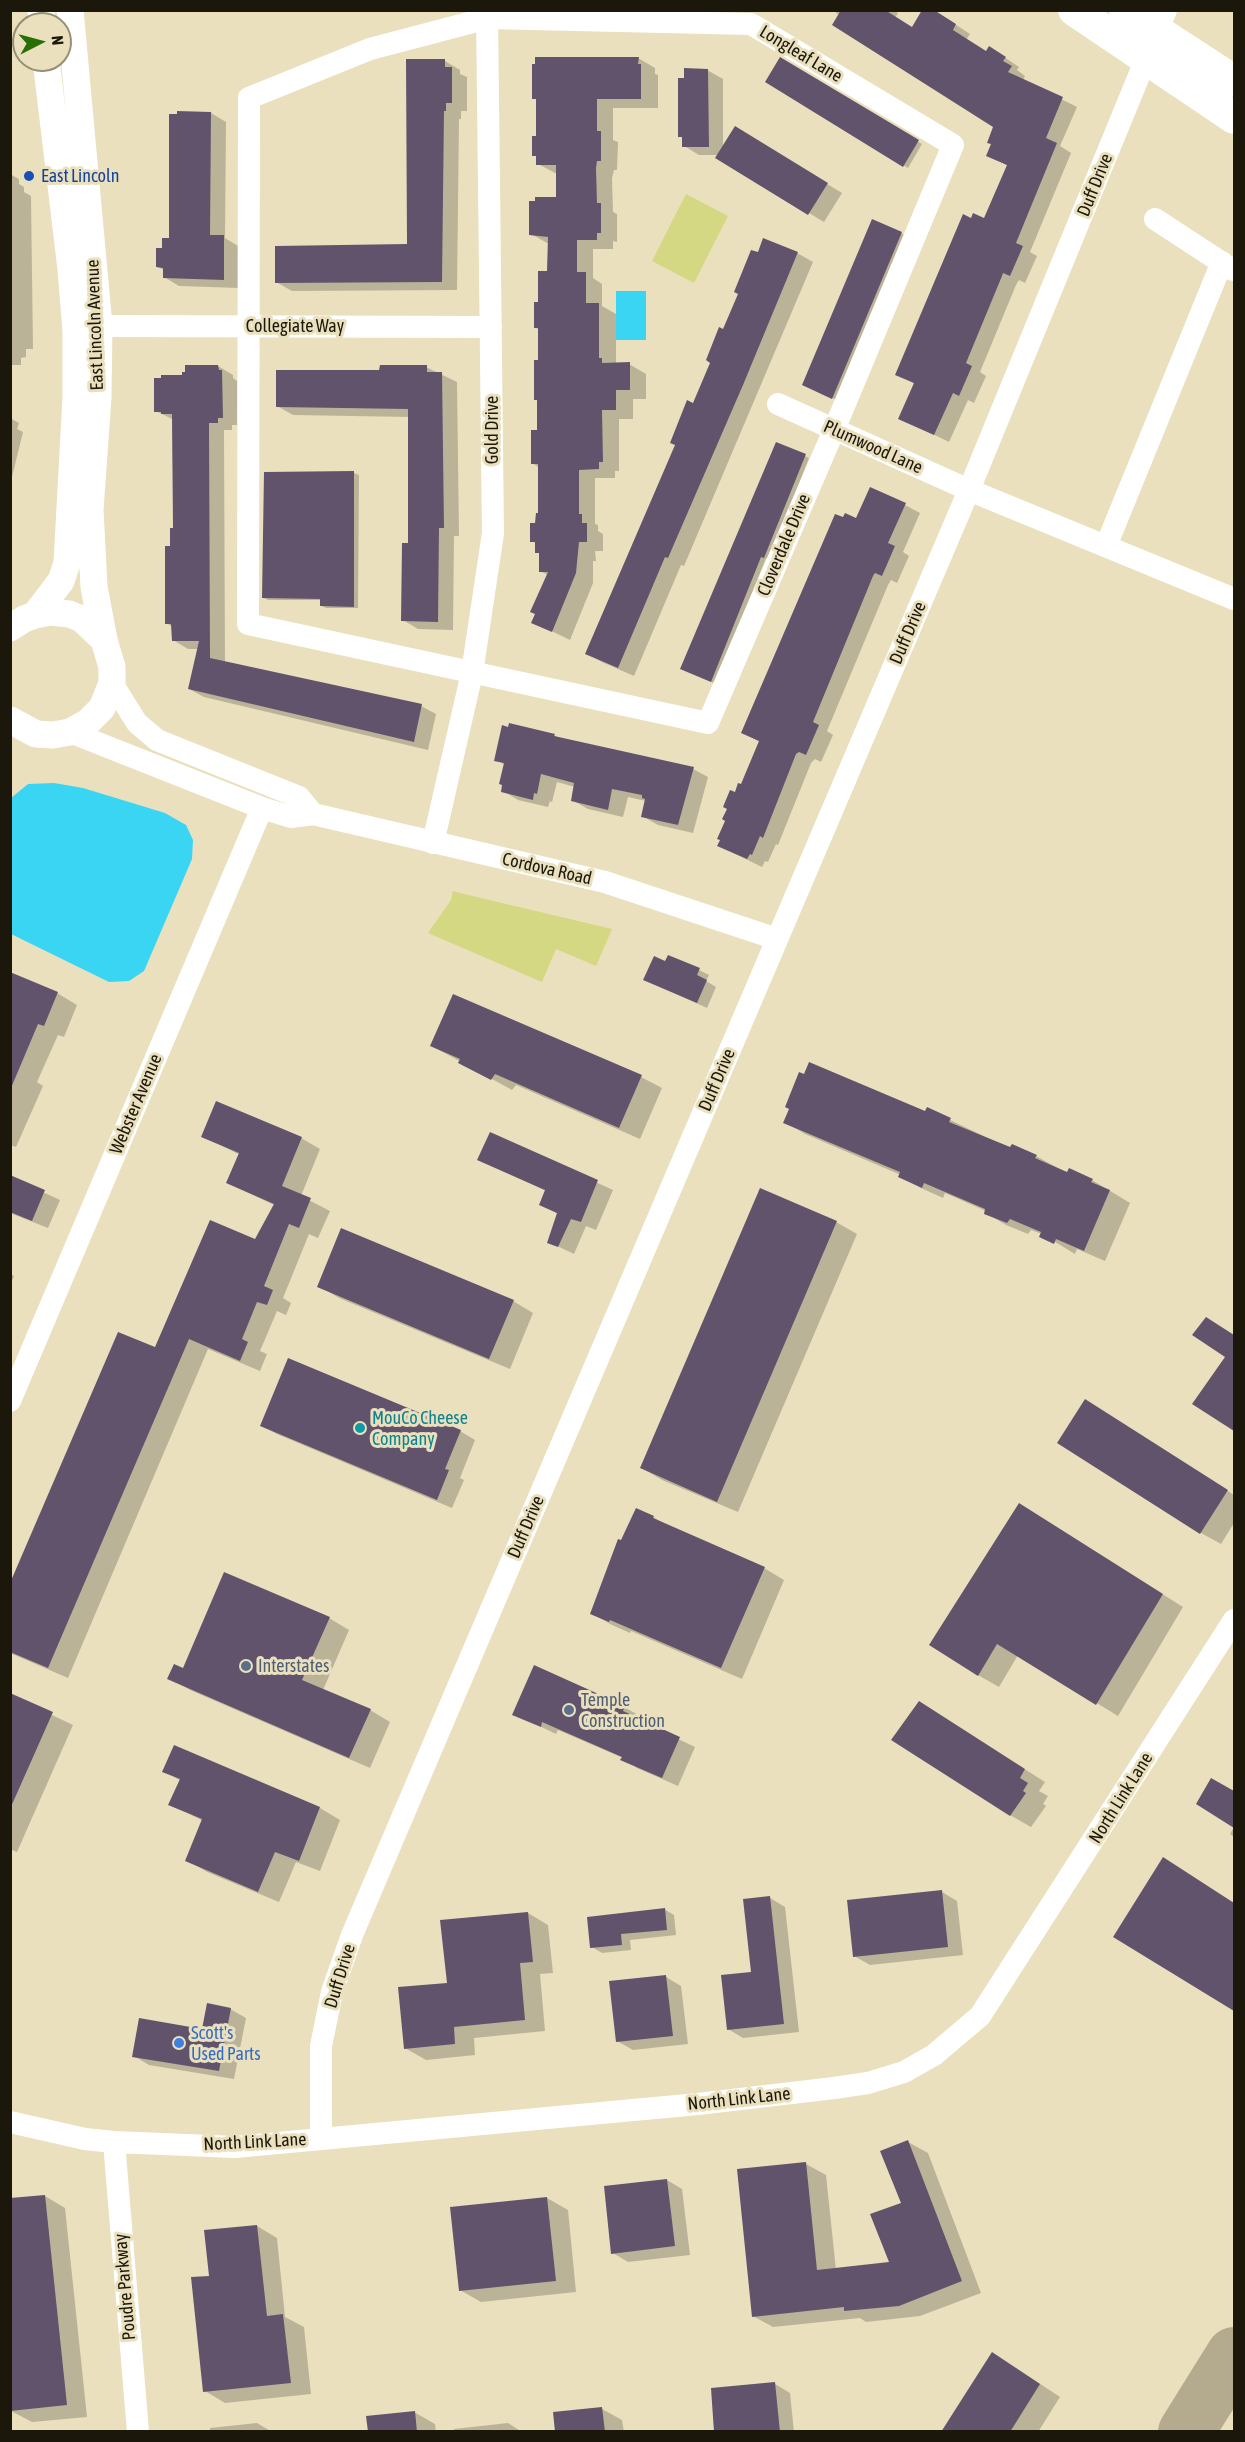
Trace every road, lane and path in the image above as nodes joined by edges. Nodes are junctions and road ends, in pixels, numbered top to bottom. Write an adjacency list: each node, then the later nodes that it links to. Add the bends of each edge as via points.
1 (70, 10): 12 (street, East Lincoln Avenue)
2 (1074, 10): 5 (main road)
3 (1125, 10): 5 (main road)
4 (488, 14): 9 (street, Longleaf Lane, via 751,24); 13 (street, Longleaf Lane, via 370,49 249,98); 14 (street, Gold Drive)
5 (1156, 33): 7 (main road); 8 (main road); 17 (street, Duff Drive)
6 (47, 72): 20 (street, East Lincoln Avenue, via 71,268 76,397 67,563 57,587)
7 (1234, 81)
8 (1234, 118)
9 (953, 145): 16 (street, Cloverdale Drive)
10 (1155, 219): 11 (street)
11 (1228, 266): 18 (street)
12 (99, 326): 13 (street, Collegiate Way); 21 (street, East Lincoln Avenue, via 90,519 94,587)
13 (249, 326): 14 (street, Collegiate Way); 22 (street, via 248,624)
14 (491, 327): 22 (street, Gold Drive, via 493,533)
15 (778, 405): 16 (street, Plumwood Lane)
16 (834, 430): 17 (street, Plumwood Lane); 22 (street, Cloverdale Drive, via 708,723)
17 (969, 490): 18 (street, Plumwood Lane); 30 (street, Duff Drive)
18 (1106, 546): 19 (street, Plumwood Lane)
19 (1234, 599)
20 (20, 619): 21 (street, via 50,612 69,614 82,619)
21 (104, 639): 23 (street, East Lincoln Avenue)
22 (472, 673): 29 (street, Gold Drive)
23 (112, 683): 25 (street, via 102,708); 28 (street, Cordova Road, via 137,723 158,740 299,797)
24 (10, 720): 26 (street)
25 (70, 732): 26 (street); 27 (street, Cordova Road)
26 (23, 738)
27 (262, 808): 28 (street, Cordova Road, via 291,817); 31 (street, Webster Avenue)
28 (313, 814): 29 (street, Cordova Road)
29 (433, 843): 30 (street, Cordova Road, via 605,882)
30 (777, 939): 34 (street, Duff Drive, via 352,1935 332,1992 321,2046)
31 (10, 1401)
32 (1234, 1620): 34 (street, North Link Lane, via 998,1991 980,2016 934,2055 904,2072 846,2087)
33 (10, 2122): 35 (street, North Link Lane)
34 (321, 2139): 35 (street, North Link Lane, via 235,2147)
35 (114, 2142): 36 (street, Poudre Parkway)
36 (138, 2432)

